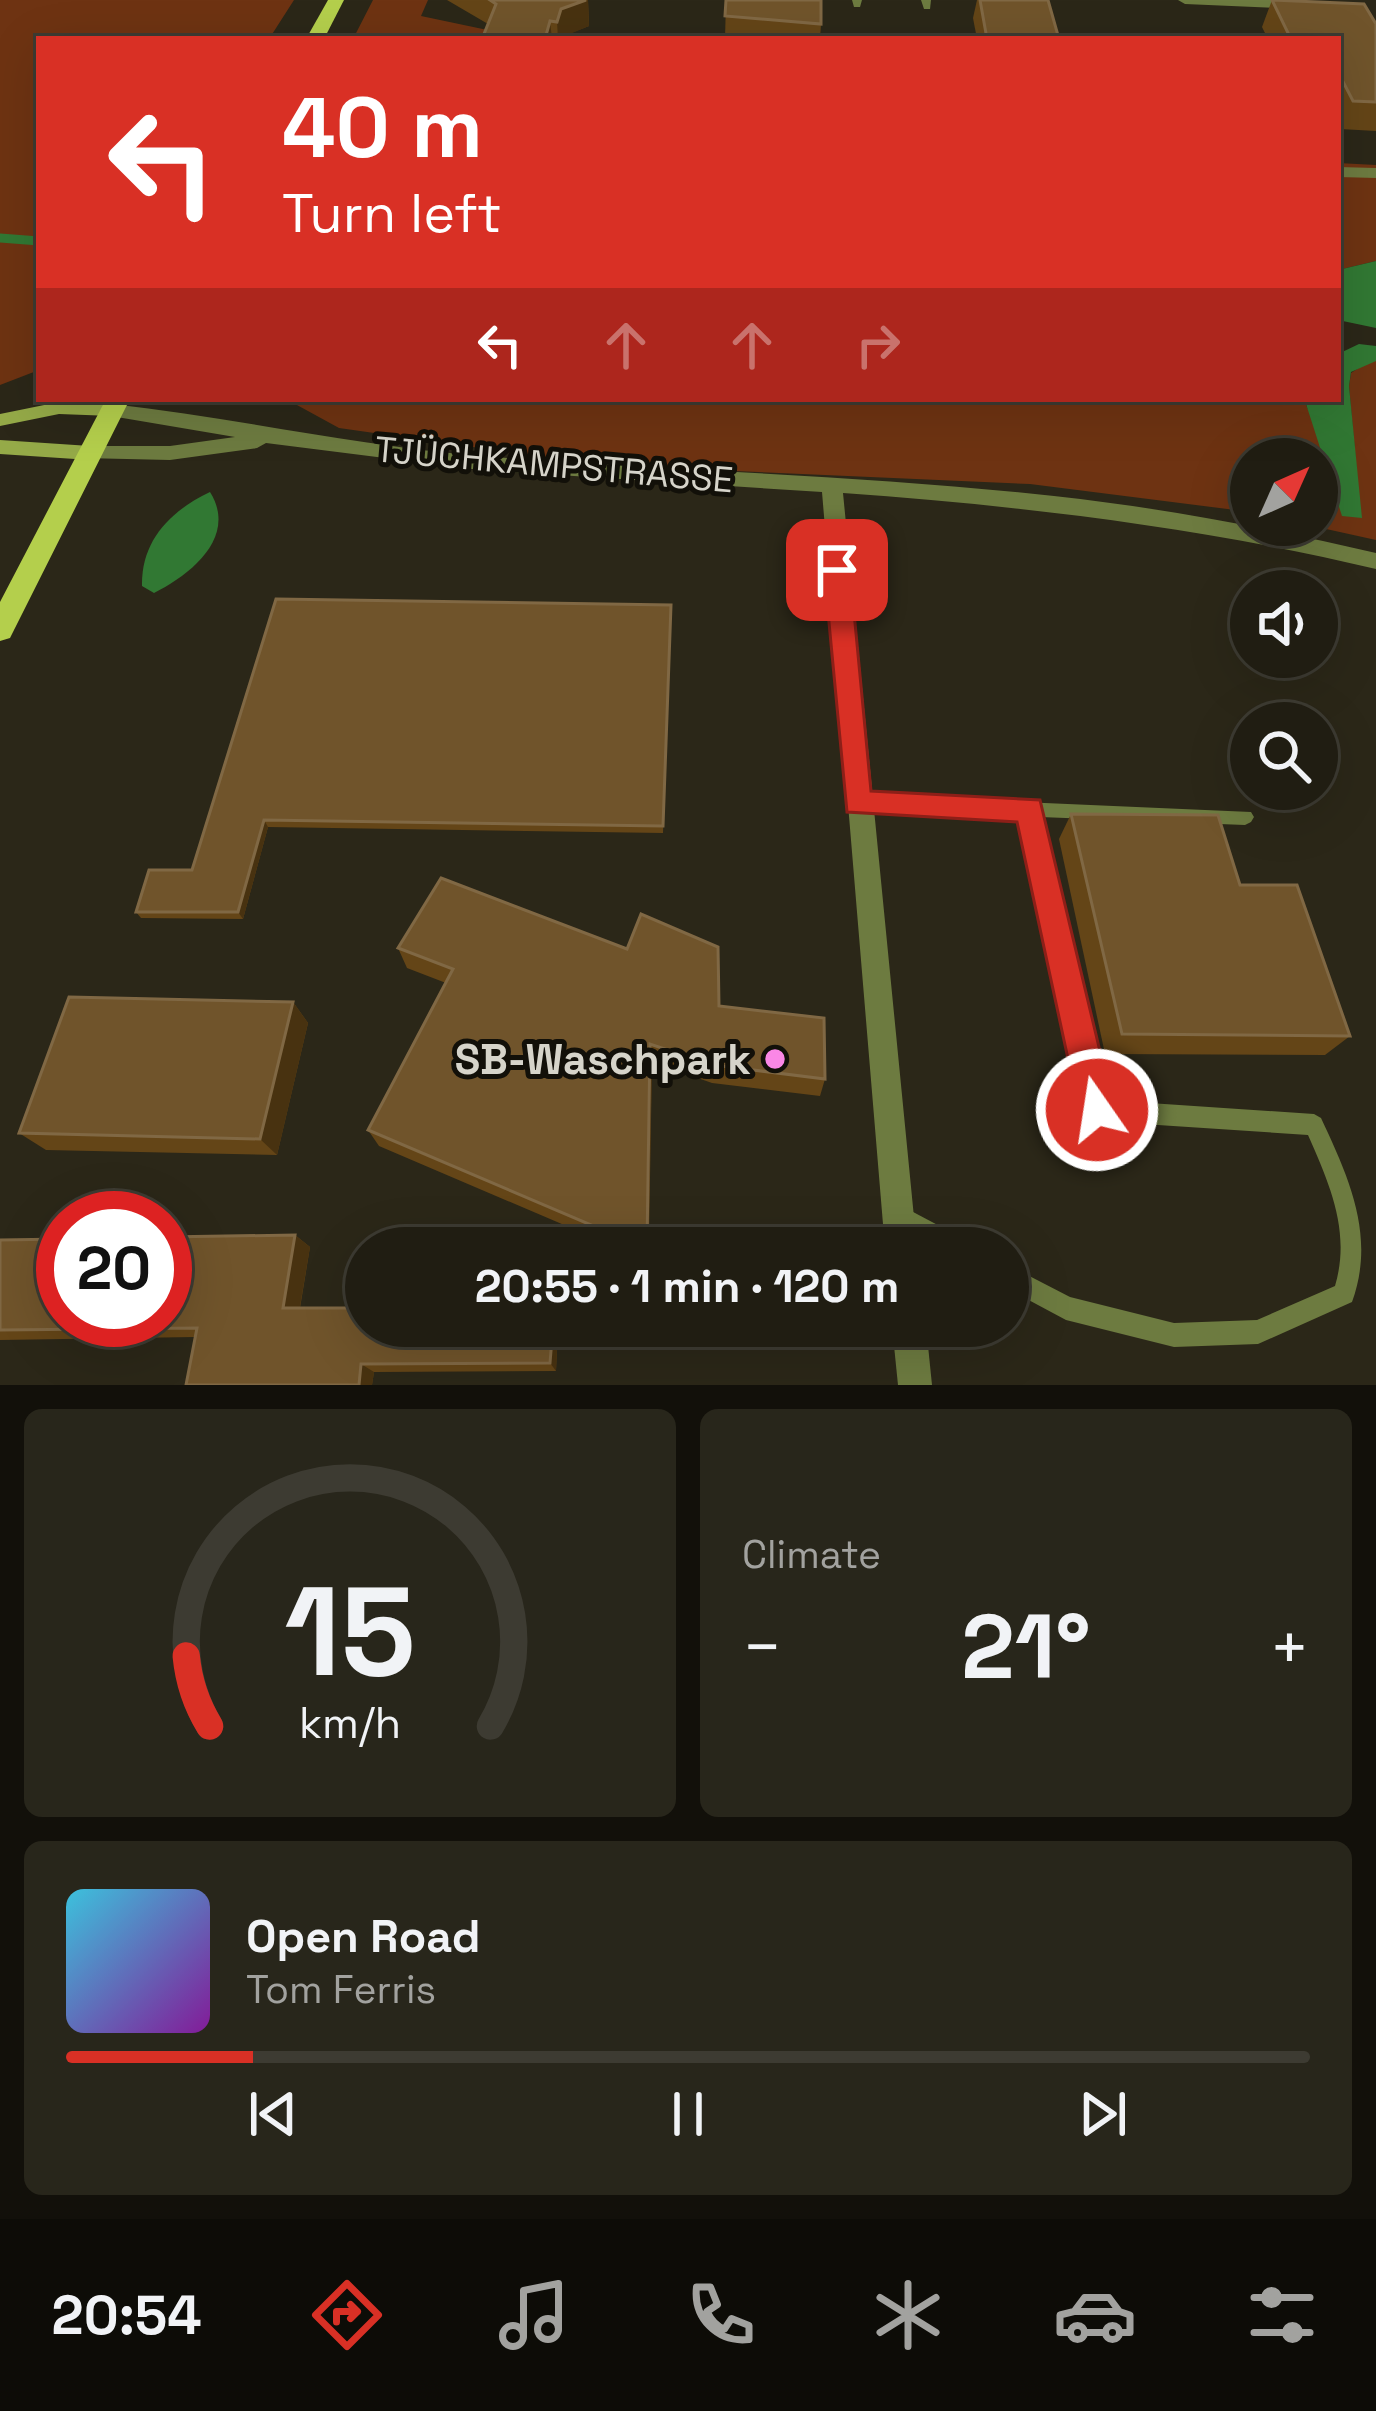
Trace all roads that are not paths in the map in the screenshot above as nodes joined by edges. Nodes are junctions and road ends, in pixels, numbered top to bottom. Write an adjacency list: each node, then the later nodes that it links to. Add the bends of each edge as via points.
1 (336, 0): 4 (main road)
2 (1185, 0): 3 (street)
3 (1328, 6)
4 (317, 36)
5 (1341, 172): 6 (street)
6 (1376, 173)
7 (115, 405): 8 (main road); 9 (street, TJÜCHKAMPSTRASSE); 11 (main road)
8 (0, 420)
9 (277, 438): 11 (street, TJÜCHKAMPSTRASSE, via 170,453); 12 (street, TJÜCHKAMPSTRASSE, via 504,465)
10 (0, 447): 11 (main road)
11 (90, 453): 14 (main road)
12 (832, 487): 13 (street, TJÜCHKAMPSTRASSE, via 1067,502); 15 (street)
13 (1376, 561)
14 (0, 629)
15 (857, 803): 16 (lane); 18 (street)
16 (1029, 809): 17 (lane); 21 (lane, via 1097,1110 1314,1125 1348,1201 1357,1261 1344,1294 1258,1332 1174,1335 1066,1308)
17 (1245, 817)
18 (898, 1215): 19 (street); 20 (lane)
19 (899, 1227)
20 (920, 1227)
21 (1029, 1288)
22 (911, 1347): 23 (street)
23 (915, 1385)

